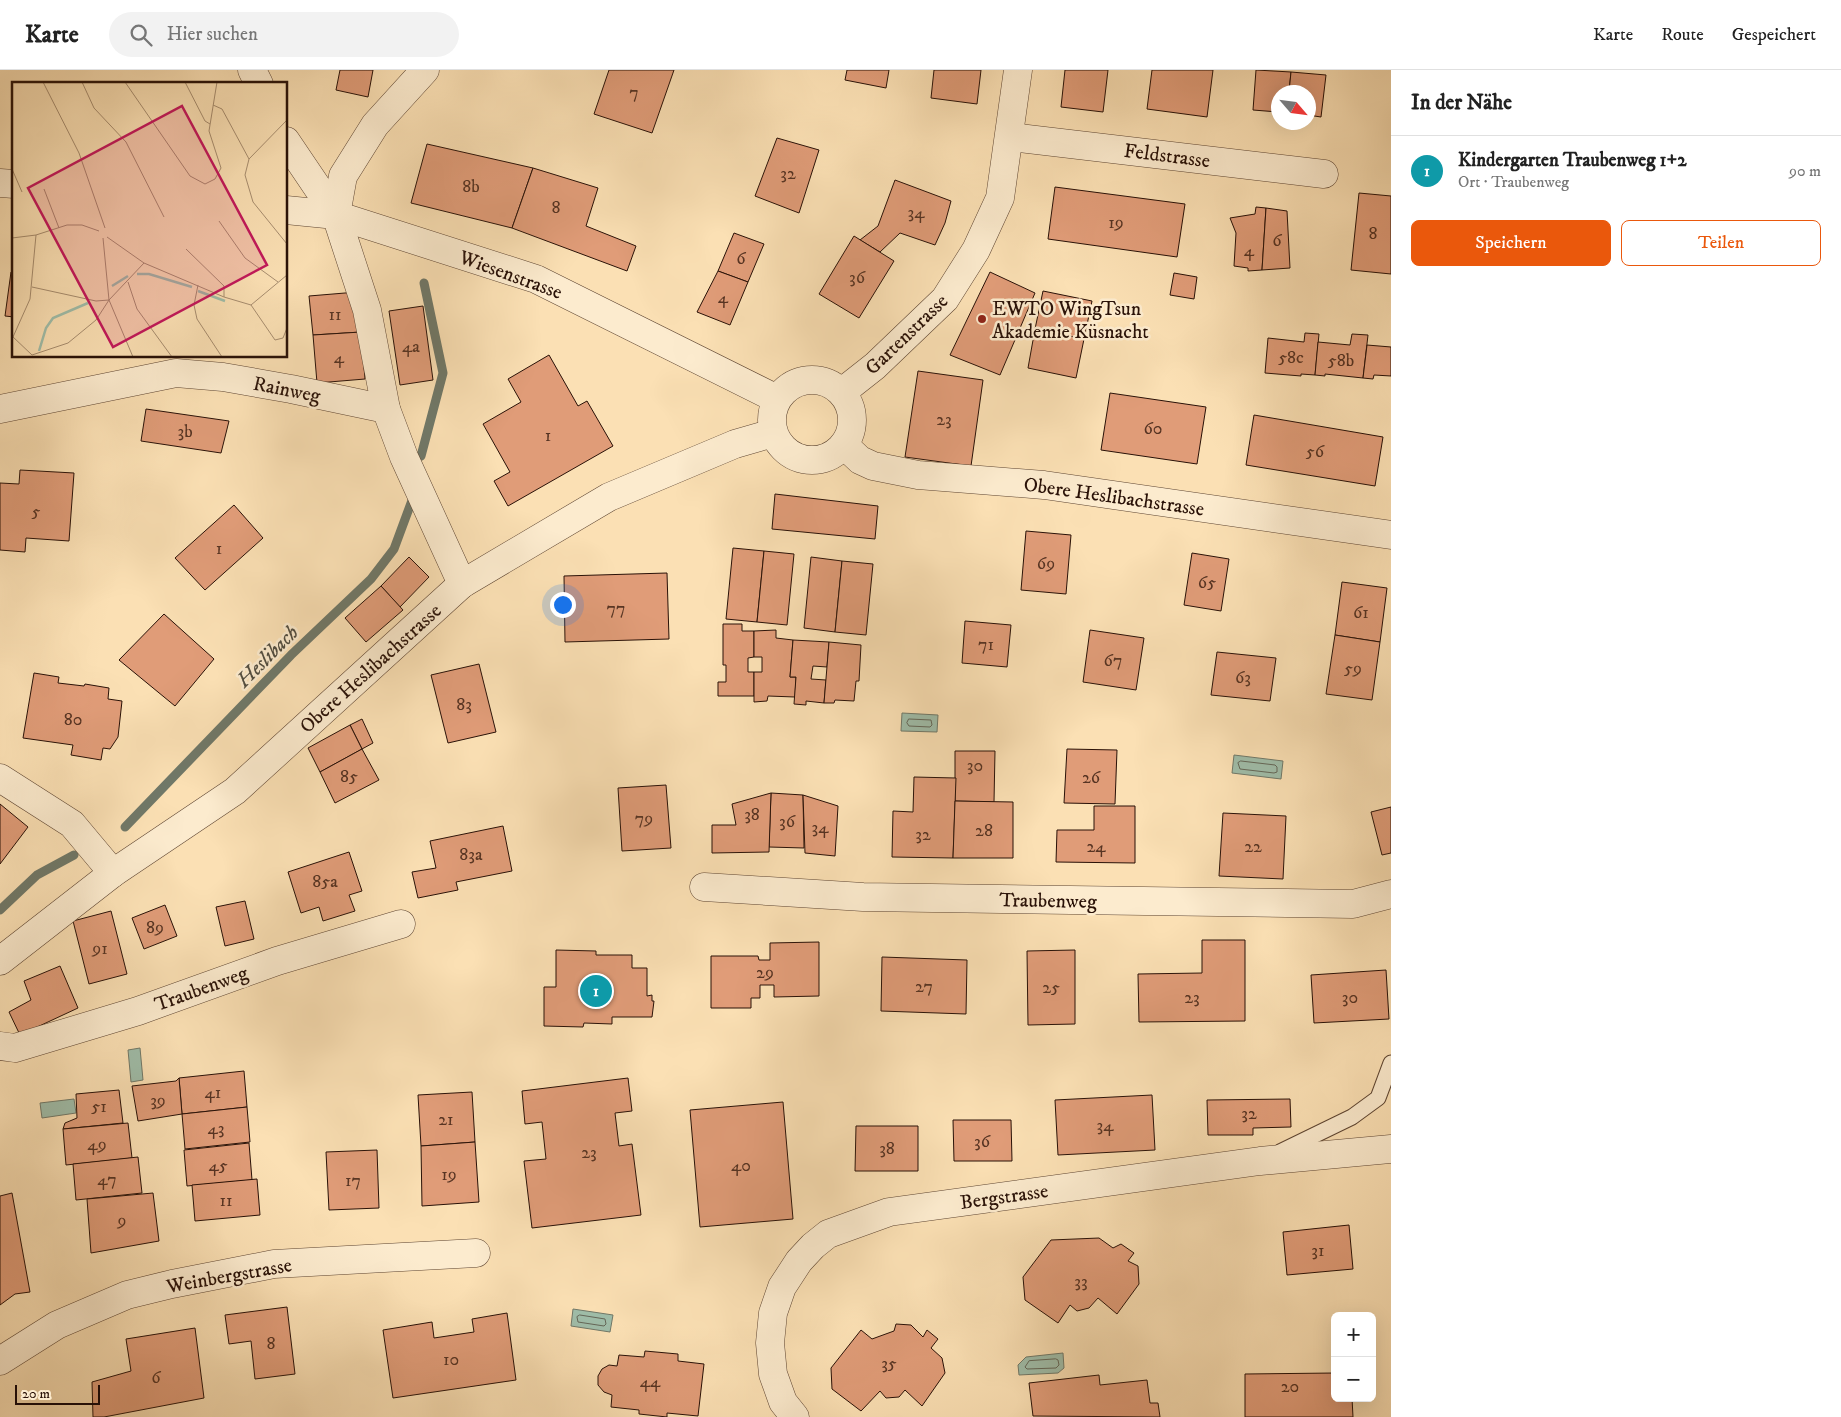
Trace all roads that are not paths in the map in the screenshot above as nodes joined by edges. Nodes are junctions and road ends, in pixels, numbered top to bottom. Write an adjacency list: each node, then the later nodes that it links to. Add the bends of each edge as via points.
1 (252, 70): 4 (street)
2 (425, 70): 9 (street, via 376,124 343,176)
3 (1018, 70): 5 (street, Gartenstrasse)
4 (258, 82)
5 (1010, 136): 7 (street, Feldstrasse); 10 (street, Gartenstrasse, via 1000,198 976,250 945,299 875,366)
6 (288, 144): 9 (street)
7 (1324, 174)
8 (288, 210): 9 (street, Wiesenstrasse)
9 (336, 215): 11 (street, Wiesenstrasse, via 536,279); 13 (street, via 368,310)
10 (842, 392): 11 (street, via 830,383 816,379 787,387); 15 (street, via 850,404 852,418)
11 (777, 399): 14 (street, via 772,410)
12 (0, 409): 13 (street, Rainweg, via 176,373 223,377)
13 (386, 409): 17 (street, via 404,457)
14 (774, 433): 15 (street, via 781,446 805,460 820,460 833,455); 17 (street, Obere Heslibachstrasse, via 735,444 609,496)
15 (844, 445): 16 (street, Obere Heslibachstrasse, via 860,460 873,466 918,475 1044,485)
16 (1391, 535)
17 (462, 584): 19 (street, Obere Heslibachstrasse, via 227,797)
18 (0, 778): 19 (street, via 72,824)
19 (113, 874): 23 (street, Obere Heslibachstrasse)
20 (704, 887): 21 (street, Traubenweg, via 863,897 1354,904)
21 (1391, 894)
22 (401, 924): 24 (street, Traubenweg, via 278,961 138,1011 15,1048)
23 (0, 961)
24 (0, 1046)
25 (1391, 1064): 27 (lane, via 1378,1098 1352,1117)
26 (1391, 1149): 27 (street, Bergstrasse)
27 (1260, 1161): 30 (street, Bergstrasse, via 889,1212 828,1234 799,1261 782,1287 772,1313 773,1374 783,1402)
28 (476, 1253): 29 (street, Weinbergstrasse, via 274,1264 172,1284 127,1296 57,1325)
29 (0, 1361)
30 (795, 1417)

